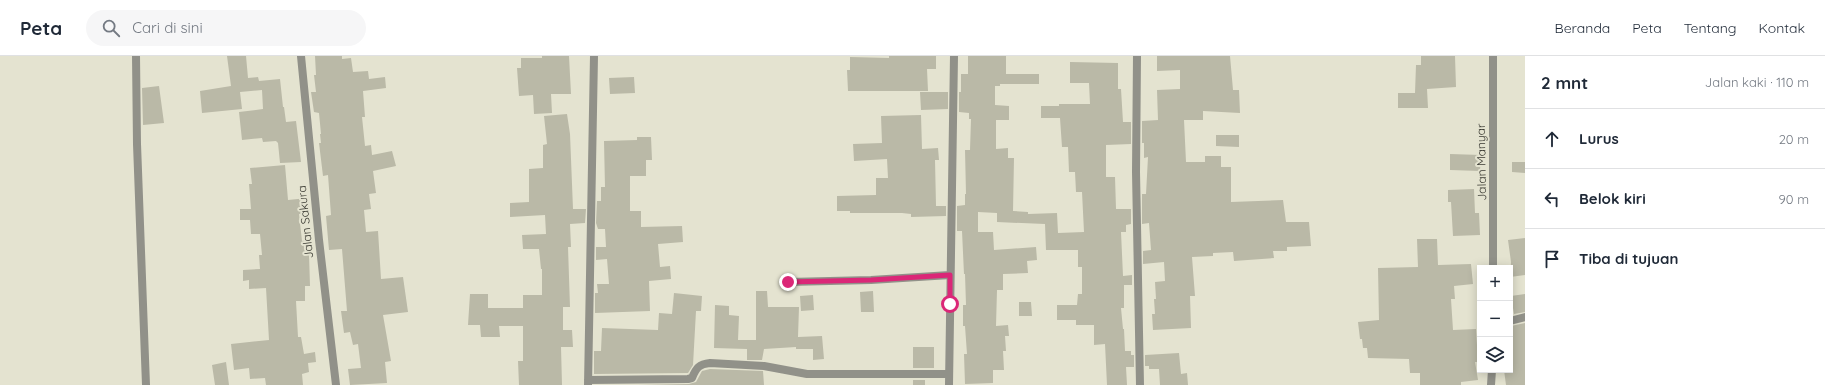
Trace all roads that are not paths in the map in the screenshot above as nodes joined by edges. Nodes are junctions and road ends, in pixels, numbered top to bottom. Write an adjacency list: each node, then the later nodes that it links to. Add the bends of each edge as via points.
1 (136, 56): 15 (street)
2 (301, 56): 16 (street, Jalan Sakura)
3 (594, 56): 14 (street)
4 (954, 56): 8 (street)
5 (1137, 56): 18 (street, via 1136,172)
6 (1493, 56): 7 (street, Jalan Manyar)
7 (1493, 265)
8 (950, 275): 9 (street); 13 (street)
9 (788, 282)
10 (1525, 317): 11 (street)
11 (1513, 320)
12 (1492, 373): 19 (street)
13 (949, 374): 14 (street, via 806,374 764,366 703,363 698,366 692,378 688,379); 17 (street)
14 (588, 383)
15 (146, 385)
16 (336, 385)
17 (949, 385)
18 (1140, 385)
19 (1492, 385)

